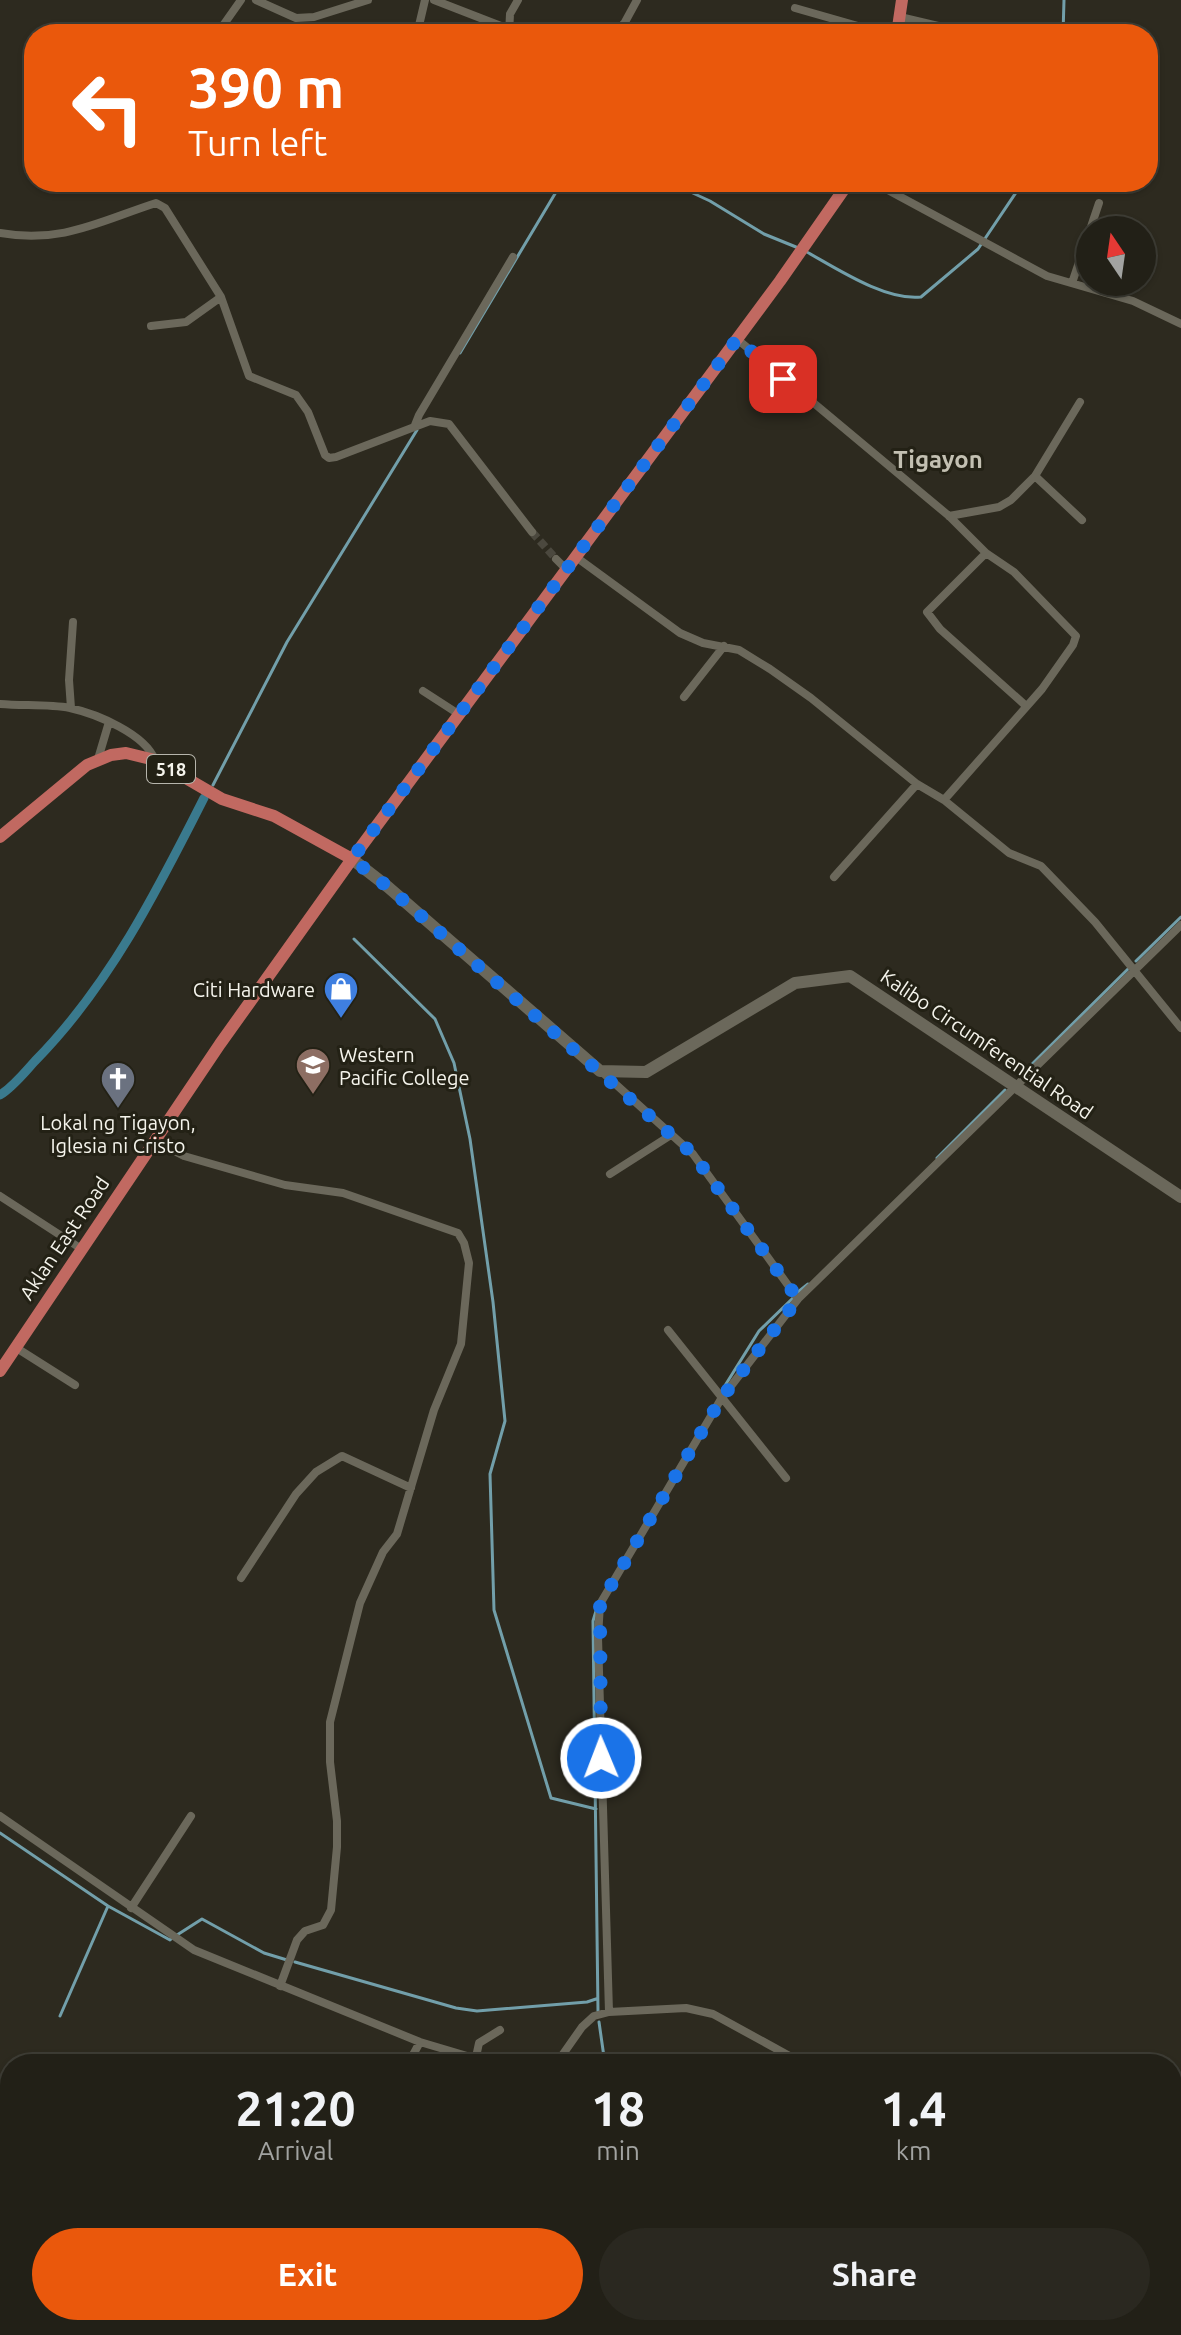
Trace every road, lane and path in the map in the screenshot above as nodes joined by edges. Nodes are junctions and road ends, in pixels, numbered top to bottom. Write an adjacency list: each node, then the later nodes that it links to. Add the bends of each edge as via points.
1 (241, 0): 11 (street)
2 (256, 0): 3 (street, via 296,18)
3 (368, 0)
4 (425, 0): 12 (street)
5 (518, 0): 14 (street)
6 (637, 0): 15 (street)
7 (902, 0): 10 (main road)
8 (437, 1): 13 (street)
9 (795, 8): 16 (street)
10 (900, 17): 17 (main road); 18 (street)
11 (224, 24)
12 (419, 24)
13 (496, 24)
14 (510, 24)
15 (621, 24)
16 (851, 24)
17 (899, 24)
18 (930, 24)
19 (842, 192): 28 (main road, Aklan East Road)
20 (892, 192): 24 (street, via 1047,276)
21 (1099, 203): 24 (street)
22 (0, 233): 25 (street, via 48,236 87,229 156,203 176,221)
23 (513, 257): 30 (street)
24 (1072, 283): 26 (street, via 1133,301)
25 (221, 297): 27 (street, via 186,322); 30 (street, via 249,376 296,395 329,458)
26 (1181, 324)
27 (151, 326)
28 (737, 339): 32 (street); 36 (main road, Aklan East Road)
29 (1080, 402): 31 (street)
30 (415, 425): 34 (street, via 449,424)
31 (1035, 476): 32 (street, via 999,507); 33 (street)
32 (949, 516): 35 (street)
33 (1082, 520)
34 (532, 532)
35 (986, 553): 44 (street, via 1014,572 1076,636 1042,689); 44 (street, via 927,612)
36 (576, 557): 38 (main road, Aklan East Road); 40 (street, via 680,633)
37 (556, 559): 38 (street)
38 (567, 570): 46 (main road, Aklan East Road)
39 (73, 622): 45 (street)
40 (724, 646): 42 (street); 50 (street, via 739,650 811,698)
41 (423, 691): 46 (street)
42 (684, 697)
43 (0, 704): 45 (street)
44 (1025, 705): 51 (street)
45 (71, 708): 47 (street)
46 (457, 713): 53 (main road, Aklan East Road)
47 (109, 722): 48 (street); 49 (street, via 139,738)
48 (98, 759): 49 (main road, 518, via 126,753); 52 (main road)
49 (155, 760): 53 (main road, 518, via 222,799 274,816)
50 (917, 784): 51 (street); 54 (street)
51 (944, 800): 56 (street, via 1009,853 1049,873)
52 (0, 837)
53 (352, 859): 58 (main road, 518); 61 (main road, Aklan East Road)
54 (834, 877)
55 (1181, 925): 56 (street)
56 (1135, 970): 57 (street); 59 (street)
57 (1181, 1028)
58 (600, 1071): 59 (main road, Kalibo Circumferential Road, via 646,1072 795,983 850,976); 60 (street)
59 (1016, 1086): 64 (main road, Kalibo Circumferential Road); 66 (street)
60 (671, 1135): 62 (street); 66 (street, via 693,1154)
61 (155, 1141): 65 (main road, Aklan East Road); 73 (street, via 184,1156 285,1185 343,1193 458,1233 469,1263 461,1344)
62 (610, 1174)
63 (0, 1196): 65 (street)
64 (1181, 1197)
65 (80, 1248): 68 (main road, Aklan East Road)
66 (798, 1299): 71 (street)
67 (668, 1330): 71 (street)
68 (15, 1347): 69 (main road, Aklan East Road); 70 (street)
69 (0, 1371)
70 (75, 1385)
71 (721, 1399): 72 (street); 79 (street, via 600,1604)
72 (786, 1478)
73 (411, 1488): 74 (street, via 342,1456 316,1472 296,1494); 78 (street, via 397,1534 360,1603 330,1722 337,1821 331,1910 323,1925 297,1940)
74 (241, 1578)
75 (0, 1816): 77 (street)
76 (191, 1816): 77 (street)
77 (131, 1908): 78 (street, via 194,1950)
78 (280, 1986): 81 (street)
79 (609, 2012): 85 (street, via 594,2016); 86 (street, via 686,2008 713,2014)
80 (500, 2030): 84 (street, via 479,2043)
81 (420, 2042): 82 (street); 83 (street)
82 (413, 2054)
83 (465, 2054)
84 (477, 2054)
85 (563, 2054)
86 (786, 2054)

